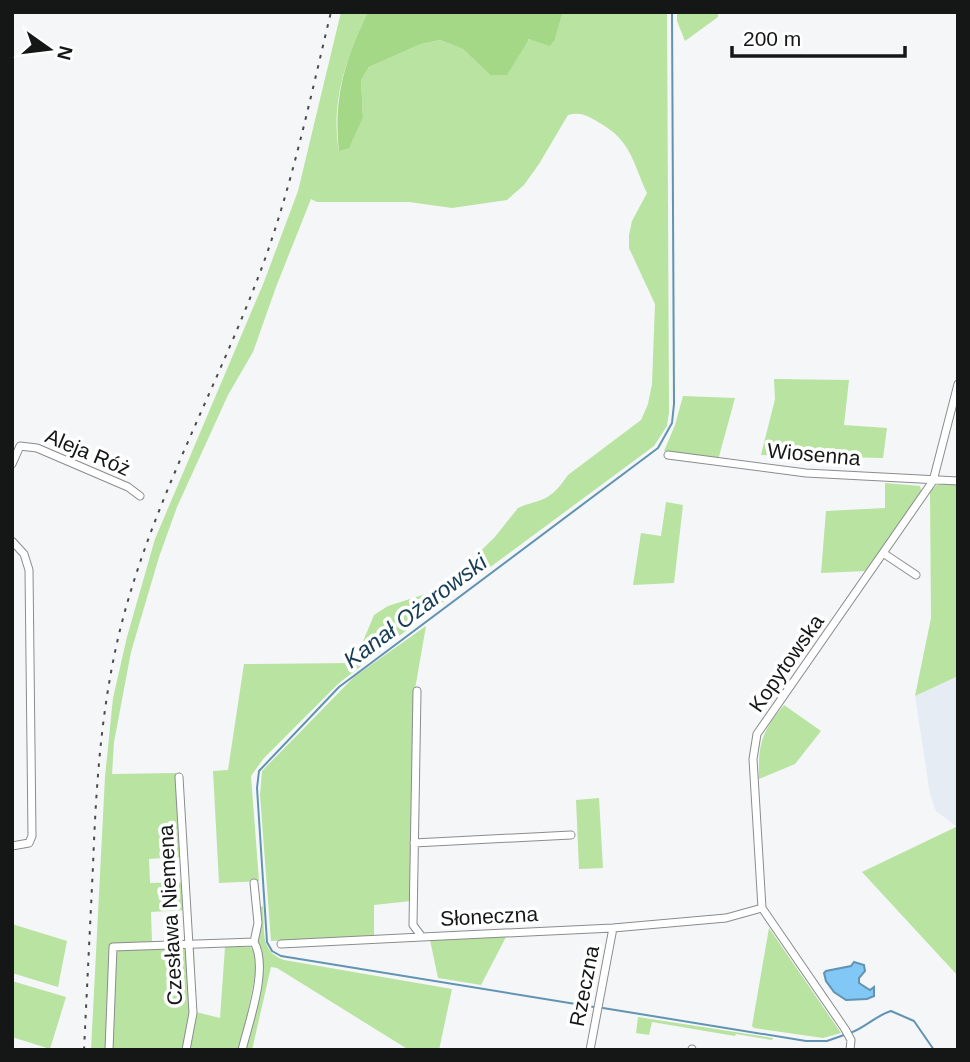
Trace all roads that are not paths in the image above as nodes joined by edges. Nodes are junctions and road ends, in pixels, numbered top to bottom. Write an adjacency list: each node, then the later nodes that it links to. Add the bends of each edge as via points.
1 (958, 384): 4 (street, Kopytowska)
2 (668, 455): 4 (street, Wiosenna, via 806,473)
3 (12, 464): 6 (street, Aleja Róż, via 20,446 37,449)
4 (933, 481): 5 (street, Wiosenna); 8 (street, Kopytowska)
5 (958, 481)
6 (140, 496)
7 (12, 541): 14 (street, via 24,554 29,570 32,836 29,844)
8 (883, 553): 9 (street); 16 (street, Kopytowska, via 757,734 752,759)
9 (916, 575)
10 (417, 691): 13 (street, Słoneczna)
11 (180, 777): 20 (street, Czesława Niemena)
12 (571, 835): 13 (street)
13 (414, 843): 18 (street, Słoneczna, via 413,925)
14 (12, 846)
15 (254, 883): 19 (street, via 258,923)
16 (762, 908): 17 (street, Słoneczna, via 726,918); 26 (street, via 848,1033)
17 (613, 928): 18 (street, Słoneczna); 25 (street, Rzeczna)
18 (422, 937): 21 (street)
19 (254, 942): 20 (street); 24 (street, via 261,965)
20 (190, 944): 22 (street, via 114,947); 23 (street, Czesława Niemena, via 193,1013)
21 (282, 944)
22 (109, 1050)
23 (186, 1050)
24 (242, 1050)
25 (590, 1050)
26 (850, 1050)

